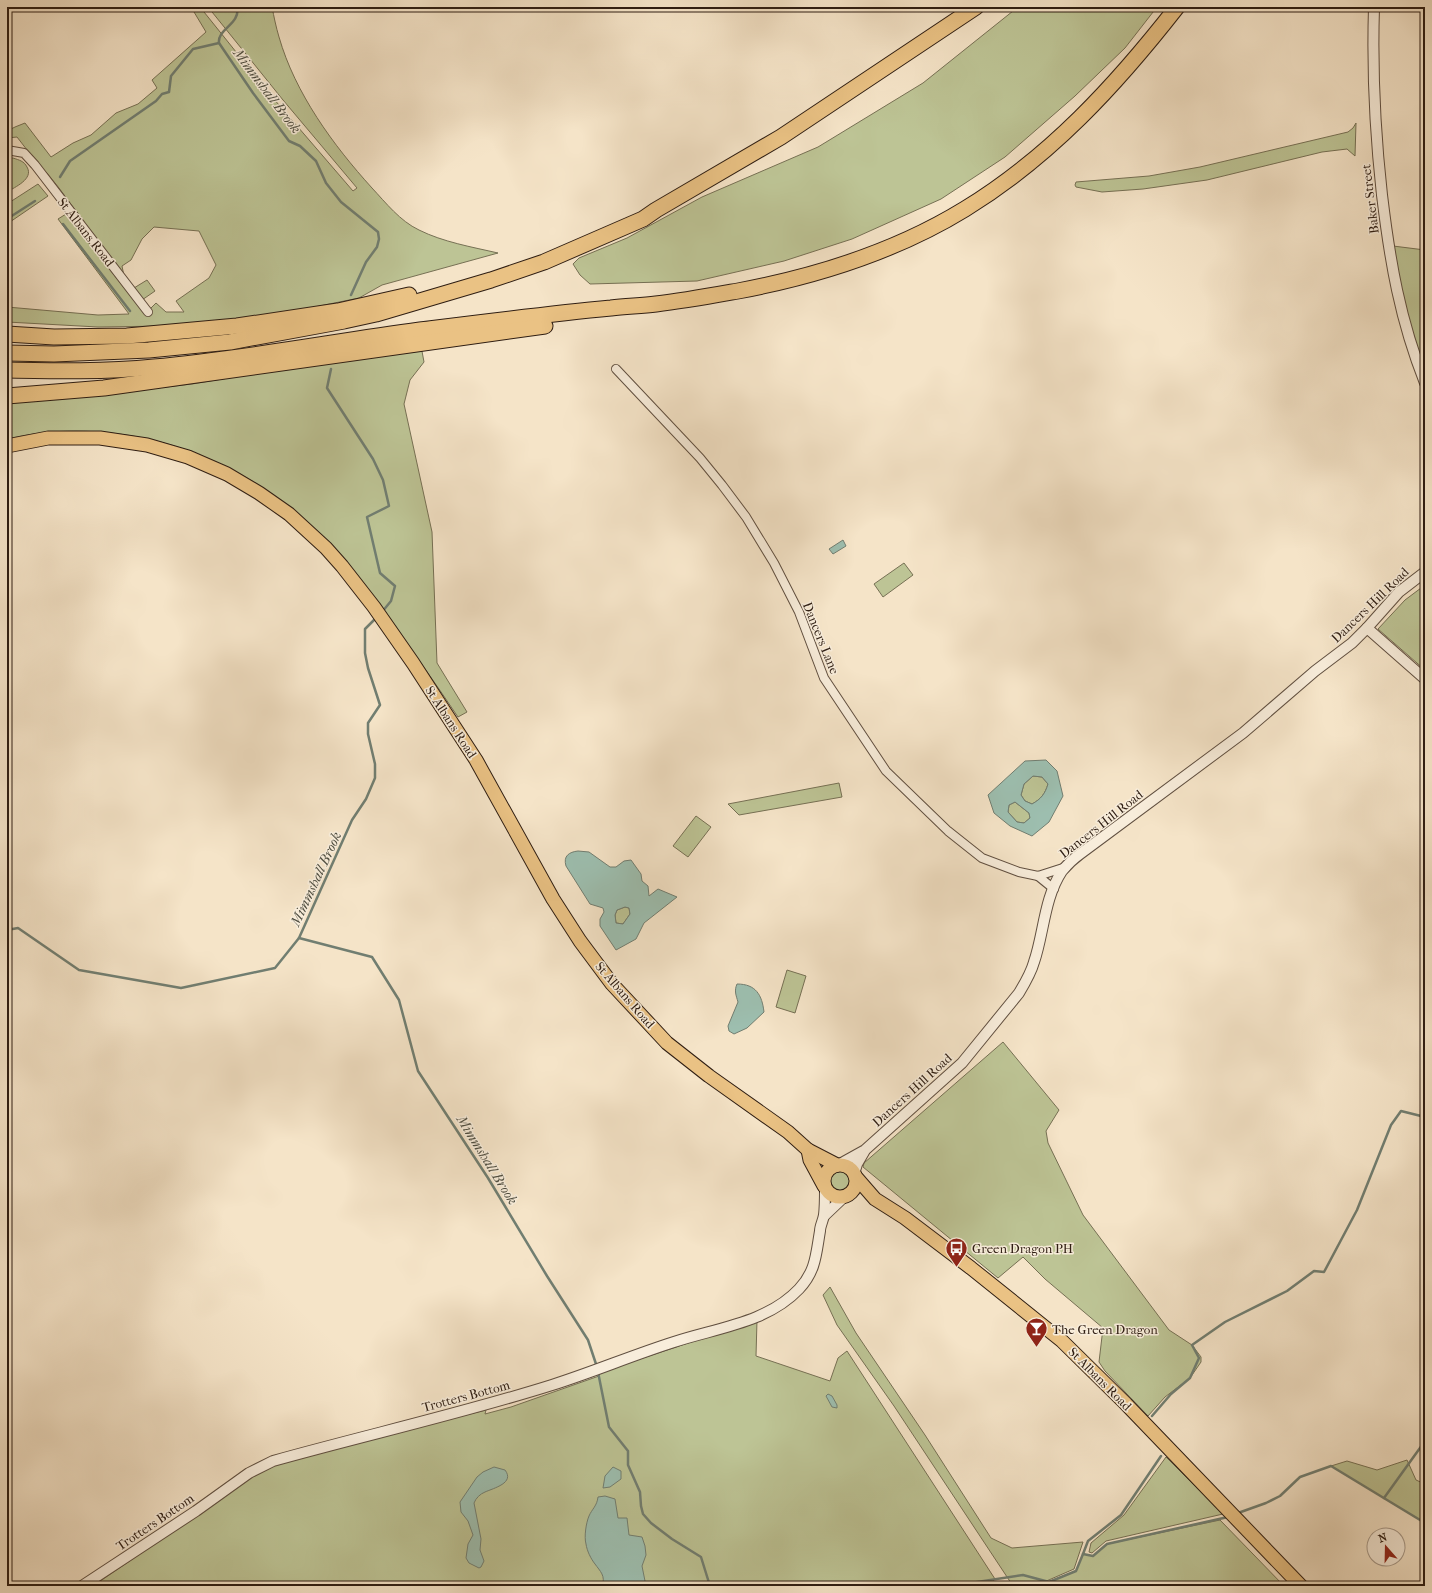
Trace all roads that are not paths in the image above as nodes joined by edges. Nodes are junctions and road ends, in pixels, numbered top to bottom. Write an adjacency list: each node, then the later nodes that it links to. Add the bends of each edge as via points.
1 (976, 7): 7 (highway, via 782,137)
2 (1176, 7): 8 (highway, via 1137,56 1063,135 1005,182 965,210 884,251 836,268 779,283)
3 (1374, 7): 14 (street, Baker Street, via 1374,108 1393,275 1408,336)
4 (7, 150): 5 (street)
5 (24, 153): 6 (street); 9 (street, St Albans Road)
6 (7, 155)
7 (656, 210): 10 (highway, via 640,212 569,243 492,270 414,294 338,311 237,326 127,336 54,337); 11 (highway, via 643,219 544,262 376,314 230,342 149,350)
8 (656, 304): 13 (highway, via 417,331 152,367 70,371); 15 (highway, via 614,315 158,381)
9 (148, 312)
10 (7, 334)
11 (7, 353)
12 (616, 369): 21 (street, Dancers Lane, via 700,458 746,517 774,563 799,612 824,678 886,771 948,831 982,858 1019,872)
13 (7, 370)
14 (1425, 383)
15 (7, 396)
16 (7, 446): 23 (main road, St Albans Road, via 48,438 100,438 147,445 195,460 227,474 289,514 326,548 374,607 413,663 476,760 553,899 612,984 667,1043 788,1132)
17 (1425, 572): 18 (street, Dancers Hill Road, via 1399,592)
18 (1367, 628): 19 (street); 20 (street, Dancers Hill Road, via 1243,733)
19 (1425, 679)
20 (1066, 866): 21 (street); 22 (street, Dancers Hill Road)
21 (1038, 876): 22 (street, Dancers Lane)
22 (1054, 889): 24 (street, Dancers Hill Road, via 1034,961 1019,993 962,1063)
23 (808, 1150): 25 (main road, St Albans Road); 27 (main road, St Albans Road, via 810,1160)
24 (865, 1150): 25 (street, Dancers Hill Road); 26 (street, Dancers Hill Road, via 857,1164)
25 (838, 1165): 26 (main road, via 848,1167); 27 (main road, via 826,1172)
26 (855, 1175): 28 (main road, via 855,1186); 29 (main road, St Albans Road)
27 (825, 1187): 28 (main road, via 835,1197); 30 (street, Trotters Bottom)
28 (845, 1197): 29 (main road, St Albans Road); 30 (street)
29 (875, 1198): 32 (main road, St Albans Road, via 971,1268 1062,1341)
30 (824, 1216): 31 (street, Trotters Bottom, via 812,1271 798,1290 772,1309 742,1322 676,1341 512,1397 273,1461 249,1473)
31 (82, 1586)
32 (1301, 1586)

